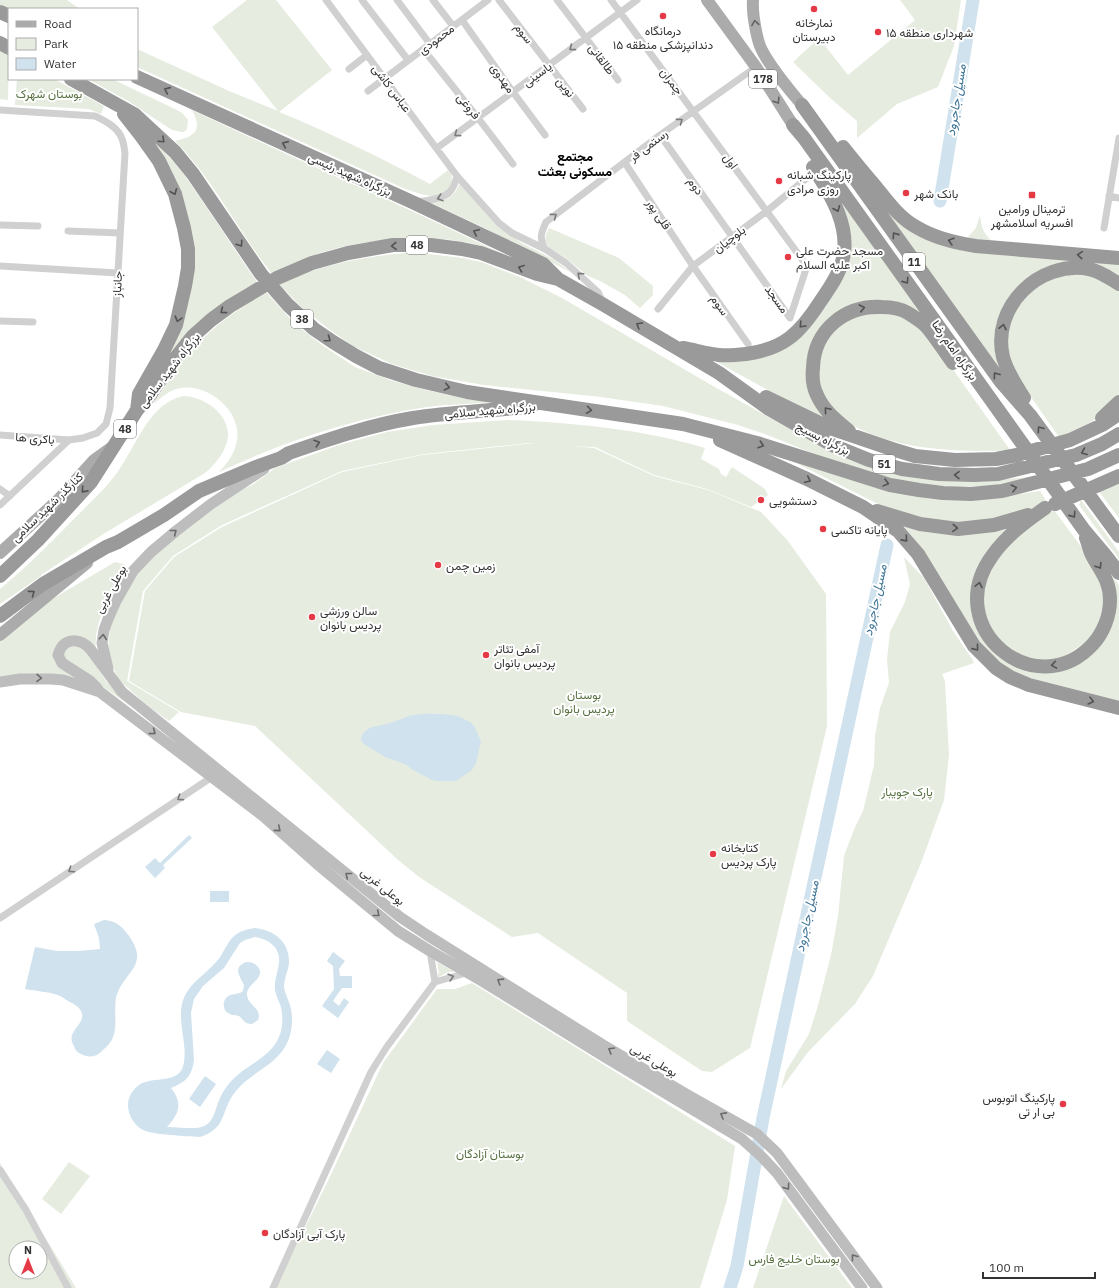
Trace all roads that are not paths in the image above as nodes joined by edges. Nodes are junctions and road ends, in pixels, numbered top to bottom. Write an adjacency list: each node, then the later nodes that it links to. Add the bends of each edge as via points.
1 (326, 0): 22 (street, عباس کاشی)
2 (362, 0): 23 (street)
3 (397, 0): 20 (street)
4 (433, 0): 17 (street)
5 (474, 0): 14 (street)
6 (488, 0): 14 (street, محمودی)
7 (499, 0): 24 (street, سوم)
8 (557, 0): 19 (street, طالقانی)
9 (611, 0): 15 (street, چمران)
10 (637, 0): 15 (street, یاسینی)
11 (706, 0): 18 (main road, 178)
12 (713, 0): 18 (main road, 178)
13 (753, 0): 34 (main road, 178, one-way to 13, via 760,46)
14 (480, 6): 16 (street, محمودی)
15 (621, 12): 19 (street, یاسینی); 37 (street, چمران)
16 (462, 20): 17 (street, محمودی); 32 (street, مهدوی)
17 (453, 26): 20 (street, محمودی)
18 (732, 34): 25 (main road, 178)
19 (586, 38): 24 (street, یاسینی, one-way to 24); 30 (street, طالقانی)
20 (430, 44): 21 (street, محمودی)
21 (423, 49): 23 (street, محمودی); 38 (street, فروغی)
22 (367, 55): 26 (street); 28 (street, عباس کاشی)
23 (408, 60): 28 (street, محمودی)
24 (549, 65): 32 (street, یاسینی); 35 (street, نوین)
25 (756, 67): 37 (street, رستمی فر); 39 (main road, 178, one-way to 39)
26 (350, 69)
27 (138, 77): 50 (highway, بزرگراه شهید رئیسی, one-way to 27)
28 (384, 78): 31 (street, محمودی); 43 (street, عباس کاشی)
29 (73, 80): 33 (highway, 38)
30 (618, 80)
31 (368, 91)
32 (513, 92): 38 (street, یاسینی); 40 (street, مهدوی)
33 (114, 102): 76 (highway, 38, one-way to 76, via 134,114 175,152 261,274 297,315 314,329 379,368 416,380 467,392); 77 (highway, one-way to 77, via 159,161 175,194 188,249 188,268 179,315 164,350 139,394)
34 (802, 105): 60 (highway, one-way to 34, via 961,244 917,228 892,207 833,134); 79 (highway, بزرگراه امام رضا / 11, one-way to 34, via 1001,382)
35 (583, 108)
36 (0, 110): 56 (street, جانباز, via 95,116 114,128 122,138 125,152)
37 (694, 111): 41 (street, رستمی فر, one-way to 37); 51 (street, اول)
38 (478, 118): 43 (street, یاسینی, one-way to 43); 45 (street, فروغی)
39 (793, 125): 73 (highway, one-way to 73, via 803,151 830,194 841,218 845,249 838,274 807,320 779,345 756,352 725,355); 81 (highway, بزرگراه امام رضا / 11, one-way to 81)
40 (545, 135)
41 (660, 136): 44 (street, رستمی فر); 57 (street, دوم)
42 (1119, 139): 48 (street)
43 (437, 148): 46 (street, عباس کاشی)
44 (624, 163): 58 (street, رستمی فر, one-way to 44, via 541,235 546,222); 63 (street, قلی پور)
45 (513, 164)
46 (457, 176): 50 (street, one-way to 50, via 452,190 446,196 421,202); 58 (street, عباس کاشی, via 498,223)
47 (808, 177): 51 (street, بلوچیان)
48 (1109, 196): 49 (street); 54 (street)
49 (1119, 198)
50 (410, 201): 66 (highway, بزرگراه شهید رئیسی, one-way to 50, via 543,264)
51 (767, 210): 57 (street, بلوچیان); 64 (street, اول)
52 (0, 225): 53 (street)
53 (38, 226)
54 (1104, 228)
55 (68, 231): 56 (street)
56 (120, 233): 65 (street, جانباز)
57 (732, 237): 63 (street, بلوچیان); 64 (street, مسجد, via 790,318)
58 (545, 249): 68 (street, عباس کاشی, one-way to 58, via 598,292 566,262)
59 (1119, 254): 60 (main road)
60 (1105, 257): 61 (highway)
61 (1119, 258)
62 (0, 266): 65 (street)
63 (693, 266): 69 (street, بلوچیان); 72 (street, سوم)
64 (807, 266)
65 (118, 273): 85 (street, جانباز, via 110,408 106,424 97,433)
66 (558, 279): 68 (highway, بزرگراه بسیج / 51); 77 (highway, بزرگراه شهید سلامی / 48, one-way to 77, via 481,253 431,245 373,248 312,263 277,278 211,320 192,337)
67 (1119, 284): 79 (highway, one-way to 67, via 1024,397 1003,358 1004,322 1013,302 1028,285 1039,278 1068,269 1090,269)
68 (604, 305): 73 (highway, بزرگراه بسیج / 51, one-way to 68)
69 (658, 309)
70 (0, 321): 71 (street)
71 (33, 322)
72 (748, 344)
73 (672, 346): 74 (highway, بزرگراه بسیج / 51)
74 (719, 373): 82 (highway, بزرگراه بسیج / 51, one-way to 74, via 1076,455 998,474 956,475 902,469 869,460 832,445 769,409); 84 (highway, via 802,416)
75 (1119, 402): 86 (highway)
76 (550, 404): 80 (highway, بزرگراه بسیج / 51, one-way to 80); 89 (highway, بزرگراه شهید سلامی, one-way to 76, via 355,431 412,418)
77 (137, 410): 87 (highway, بزرگراه شهید سلامی / 48)
78 (1119, 414): 86 (highway)
79 (1030, 415): 98 (highway, بزرگراه امام رضا / 11, one-way to 79)
80 (683, 424): 88 (highway, بزرگراه بسیج / 51, one-way to 88, via 757,443 890,485 943,493 1002,491 1088,469); 95 (highway, one-way to 95)
81 (1010, 426): 84 (highway, one-way to 81, via 831,415 816,394 813,361 821,338 831,324 855,309 875,306 902,311 925,325 988,409); 97 (highway, بزرگراه امام رضا / 11, one-way to 97)
82 (1119, 434)
83 (0, 436): 85 (street, باکری ها)
84 (855, 437): 86 (highway, via 915,456 955,460 996,459)
85 (69, 440): 93 (street)
86 (1070, 440)
87 (113, 447): 100 (main road, کنارگذر شهید سلامی, via 94,460 58,500); 102 (highway, بزرگراه شهید سلامی / 48, one-way to 102, via 91,482 38,540)
88 (1119, 455)
89 (281, 458): 99 (highway, بزرگراه شهید سلامی, via 199,491 164,515); 105 (main road, بوعلی غربی, one-way to 89, via 103,649 104,630 116,601 137,566 203,510)
90 (1119, 476): 91 (highway)
91 (1112, 481): 96 (highway)
92 (0, 489): 93 (street)
93 (10, 496): 94 (street)
94 (0, 505)
95 (863, 507): 96 (highway, one-way to 96, via 920,524 958,529 994,525); 108 (highway, one-way to 108, via 898,531 918,554 974,646 996,668 1029,685)
96 (1045, 508): 97 (highway, one-way to 96, via 1091,552 1104,574 1109,592 1109,609 1102,630 1095,642 1084,652 1058,665 1034,666 1010,658 993,643 984,629 978,612 978,585 984,568 1000,545 1016,529)
97 (1084, 530): 101 (highway, بزرگراه امام رضا / 11)
98 (1119, 535)
99 (106, 548): 103 (highway, بزرگراه شهید سلامی, one-way to 99, via 43,584); 104 (main road)
100 (0, 553)
101 (1119, 573)
102 (0, 576)
103 (0, 616)
104 (0, 635)
105 (109, 675): 107 (main road, via 86,644 74,641 60,647 58,655 62,663 90,681); 118 (main road, بوعلی غربی, one-way to 105, via 777,1153 757,1134 609,1048 400,917 122,692)
106 (0, 682): 107 (main road, بوعلی غربی, one-way to 107, via 51,678)
107 (100, 692): 109 (main road, بوعلی غربی, one-way to 109)
108 (1119, 708)
109 (212, 777): 110 (street, one-way to 110); 111 (main road, بوعلی غربی, one-way to 111, via 392,926)
110 (0, 918)
111 (430, 951): 112 (main road, بوعلی غربی); 113 (street)
112 (466, 973): 113 (street, one-way to 112); 117 (main road, بوعلی غربی, one-way to 117, via 751,1146 777,1173)
113 (435, 982): 116 (street, via 371,1072)
114 (0, 1170): 115 (street, via 26,1210)
115 (68, 1288)
116 (273, 1288)
117 (862, 1288)
118 (877, 1288)

